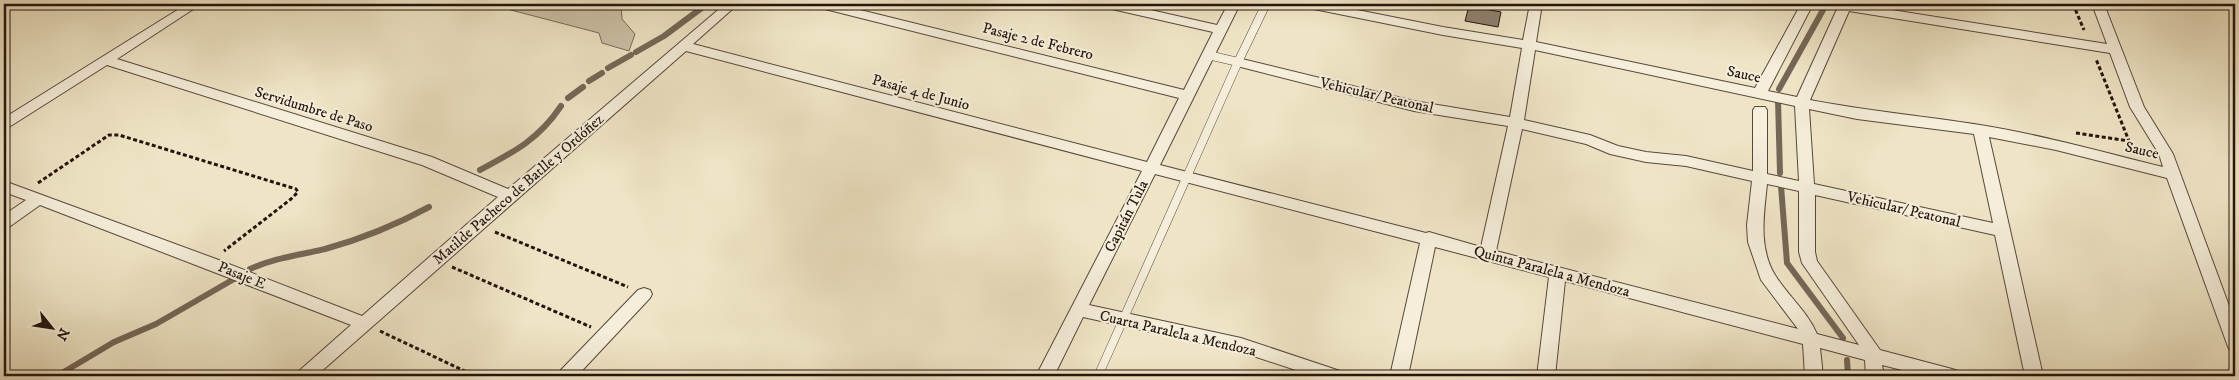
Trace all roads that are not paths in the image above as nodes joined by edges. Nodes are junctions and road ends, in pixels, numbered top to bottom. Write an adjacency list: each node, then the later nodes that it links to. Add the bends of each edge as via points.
1 (195, 4): 17 (street)
2 (732, 4): 13 (street, Matilde Pacheco de Batlle y Ordóñez)
3 (822, 4): 20 (street, Pasaje 2 de Febrero)
4 (1108, 4): 12 (street)
5 (1234, 4): 12 (street, Capitán Tula)
6 (1266, 4): 18 (lane)
7 (1309, 4): 14 (street, Sauce)
8 (1536, 4): 14 (street)
9 (1807, 4): 19 (street)
10 (1840, 4): 15 (street); 21 (street)
11 (2098, 4): 15 (street)
12 (1221, 30): 16 (street, Capitán Tula)
13 (683, 46): 26 (street, Pasaje 4 de Junio); 32 (street, Matilde Pacheco de Batlle y Ordóñez)
14 (1530, 46): 19 (street, Sauce); 23 (street)
15 (2116, 50): 27 (street, via 2137,108 2166,154)
16 (1208, 55): 18 (lane); 20 (street, Capitán Tula)
17 (105, 60): 24 (street); 32 (street, Servidumbre de Paso, via 427,161)
18 (1238, 62): 23 (street, Vehicular/ Peatonal, via 1414,106); 29 (lane)
19 (1759, 94): 21 (street, Sauce)
20 (1187, 95): 26 (street, Capitán Tula)
21 (1802, 102): 25 (street, Sauce, via 1858,114); 31 (street)
22 (1760, 110): 28 (street)
23 (1516, 123): 28 (street, Vehicular/ Peatonal, via 1646,157 1686,161); 37 (street)
24 (4, 124)
25 (1980, 130): 27 (street, Sauce); 35 (street)
26 (1150, 169): 29 (street, Quinta Paralela a Mendoza); 40 (street, Capitán Tula)
27 (2172, 174): 44 (street)
28 (1760, 176): 31 (street, Vehicular/ Peatonal); 43 (street, via 1755,225 1760,258 1767,276 1805,325)
29 (1188, 178): 36 (street, Quinta Paralela a Mendoza); 41 (lane)
30 (4, 186): 33 (street, Pasaje E)
31 (1807, 187): 35 (street, Vehicular/ Peatonal); 45 (street, via 1807,252 1810,263)
32 (510, 196): 42 (street, Matilde Pacheco de Batlle y Ordóñez)
33 (38, 199): 34 (street); 42 (street, Pasaje E)
34 (4, 222)
35 (2002, 231): 56 (street)
36 (1429, 238): 37 (street, Quinta Paralela a Mendoza); 51 (street)
37 (1487, 254): 38 (street, Quinta Paralela a Mendoza)
38 (1558, 272): 43 (street, Quinta Paralela a Mendoza); 52 (street)
39 (644, 294): 47 (street)
40 (1078, 310): 41 (street, Cuarta Paralela a Mendoza); 48 (street, Capitán Tula)
41 (1124, 319): 49 (lane); 50 (street, Cuarta Paralela a Mendoza, via 1241,345)
42 (363, 323): 46 (street, Matilde Pacheco de Batlle y Ordóñez)
43 (1811, 339): 45 (street, Quinta Paralela a Mendoza); 53 (street)
44 (2235, 344)
45 (1873, 355): 54 (street); 55 (street, Quinta Paralela a Mendoza)
46 (305, 376)
47 (566, 376)
48 (1045, 376)
49 (1098, 376)
50 (1334, 376)
51 (1399, 376)
52 (1546, 376)
53 (1814, 376)
54 (1875, 376)
55 (1952, 376)
56 (2034, 376)

